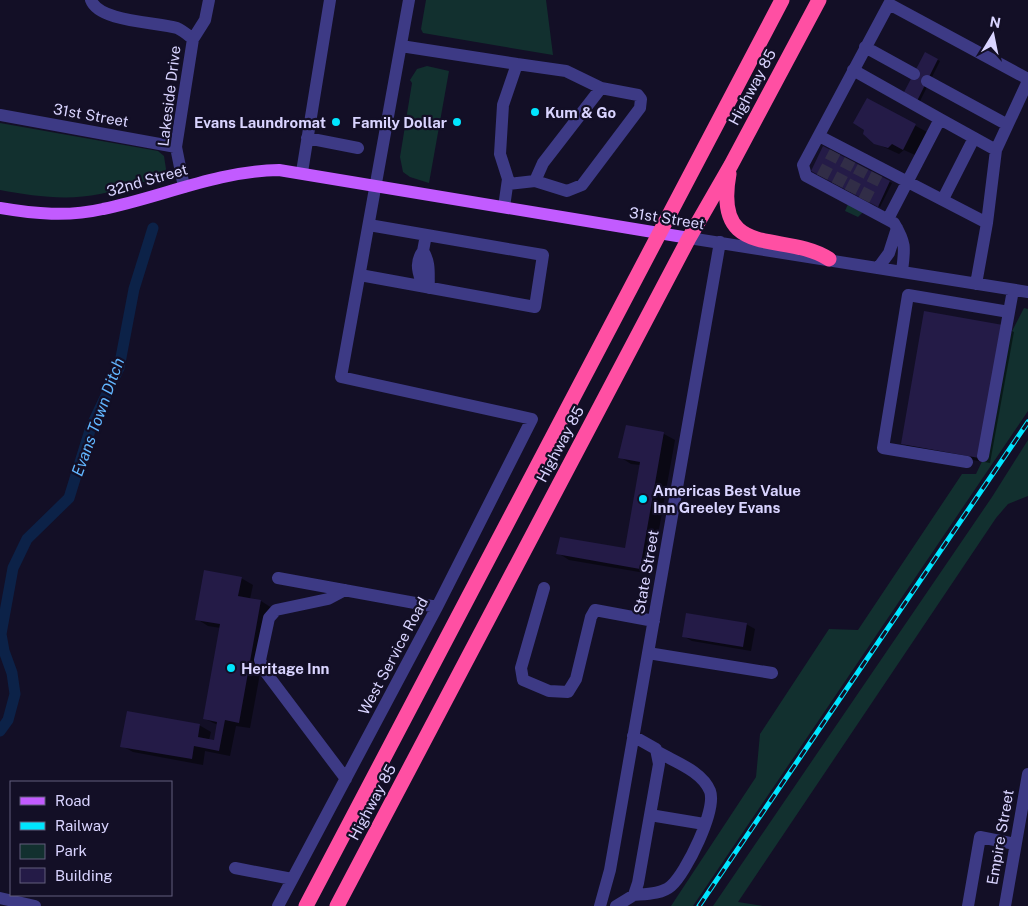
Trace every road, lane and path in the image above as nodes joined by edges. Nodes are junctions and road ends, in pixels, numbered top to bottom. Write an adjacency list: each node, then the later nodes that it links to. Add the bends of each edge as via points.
1 (91, 0): 8 (street, via 94,7 106,15 179,29)
2 (209, 0): 8 (street, via 205,20)
3 (330, 0): 21 (street)
4 (409, 0): 9 (street)
5 (782, 0): 39 (highway, Highway 85)
6 (819, 0): 26 (highway, Highway 85)
7 (890, 2): 10 (street); 14 (street)
8 (193, 39): 23 (street, Lakeside Drive)
9 (400, 46): 11 (street); 31 (street)
10 (865, 47): 12 (street); 13 (street)
11 (517, 64): 16 (street, via 566,71); 30 (street, via 503,104 500,154)
12 (853, 70): 18 (street); 20 (street)
13 (914, 74)
14 (1028, 80): 19 (street)
15 (927, 81): 19 (street)
16 (601, 88): 28 (street, via 543,163); 28 (street, via 638,95 640,108 582,185 566,191)
17 (0, 115): 23 (street, 31st Street)
18 (940, 119): 22 (street); 29 (street)
19 (1006, 124): 25 (street)
20 (819, 136): 29 (street, via 865,164); 37 (street, via 803,165 806,176 849,195)
21 (307, 138): 24 (street); 27 (street)
22 (974, 138): 25 (street); 33 (street)
23 (176, 146): 32 (street, Lakeside Drive)
24 (358, 148)
25 (996, 150): 36 (street)
26 (731, 165): 41 (highway, Highway 85); 43 (highway, via 726,207 736,226 758,241 814,249)
27 (302, 172): 31 (main road, 31st Street); 32 (main road, 32nd Street, via 248,171)
28 (535, 181): 30 (street)
29 (907, 182): 33 (street); 37 (street)
30 (508, 184): 34 (street)
31 (377, 185): 34 (main road, 31st Street); 38 (street)
32 (184, 186): 35 (main road, 32nd Street, via 102,210 79,213 52,215)
33 (943, 199): 36 (street)
34 (504, 207): 39 (main road, 31st Street)
35 (0, 208)
36 (987, 223): 47 (street)
37 (893, 224): 44 (street, via 889,253); 45 (street, via 903,235)
38 (369, 225): 40 (street); 46 (street)
39 (661, 233): 41 (main road, 31st Street); 74 (highway, Highway 85)
40 (426, 235): 48 (street, via 422,251 427,258); 48 (street, via 544,255 535,307)
41 (689, 238): 42 (street, 31st Street); 75 (highway, Highway 85)
42 (720, 242): 43 (street, 31st Street); 58 (street, State Street)
43 (829, 259): 44 (street, 31st Street)
44 (878, 268): 45 (street, 31st Street)
45 (902, 272): 47 (street, 31st Street)
46 (360, 275): 48 (street); 57 (street, West Service Road, via 341,377 532,419)
47 (976, 284): 49 (street, 31st Street)
48 (429, 285)
49 (1013, 290): 50 (street, 31st Street); 51 (street)
50 (1028, 292)
51 (1009, 312): 52 (street); 53 (street, via 908,295 883,448)
52 (983, 456)
53 (967, 462)
54 (278, 578): 56 (street)
55 (544, 588): 58 (street, via 521,668 523,680 549,691 568,692 576,679 595,610)
56 (345, 590): 57 (street); 64 (street, via 328,598 276,610 269,618 260,660 264,670)
57 (437, 607): 64 (street, West Service Road)
58 (654, 621): 59 (street, State Street)
59 (648, 653): 60 (street); 61 (street, State Street)
60 (772, 673)
61 (633, 736): 62 (street, via 651,744); 76 (street, State Street, via 610,870)
62 (658, 752): 65 (street, via 659,764); 66 (street, via 696,774 707,786 711,799)
63 (1028, 774): 67 (street, Empire Street)
64 (346, 779): 69 (street, West Service Road)
65 (650, 815): 66 (street); 70 (street)
66 (704, 824): 70 (street, via 697,848 670,887 652,894)
67 (1020, 840): 78 (street, via 980,837); 79 (street, Empire Street)
68 (235, 868): 69 (street)
69 (292, 879): 73 (street, West Service Road)
70 (634, 895): 77 (street)
71 (0, 898): 72 (street)
72 (35, 906)
73 (278, 906)
74 (306, 906)
75 (337, 906)
76 (600, 906)
77 (616, 906)
78 (968, 906)
79 (1005, 906)

